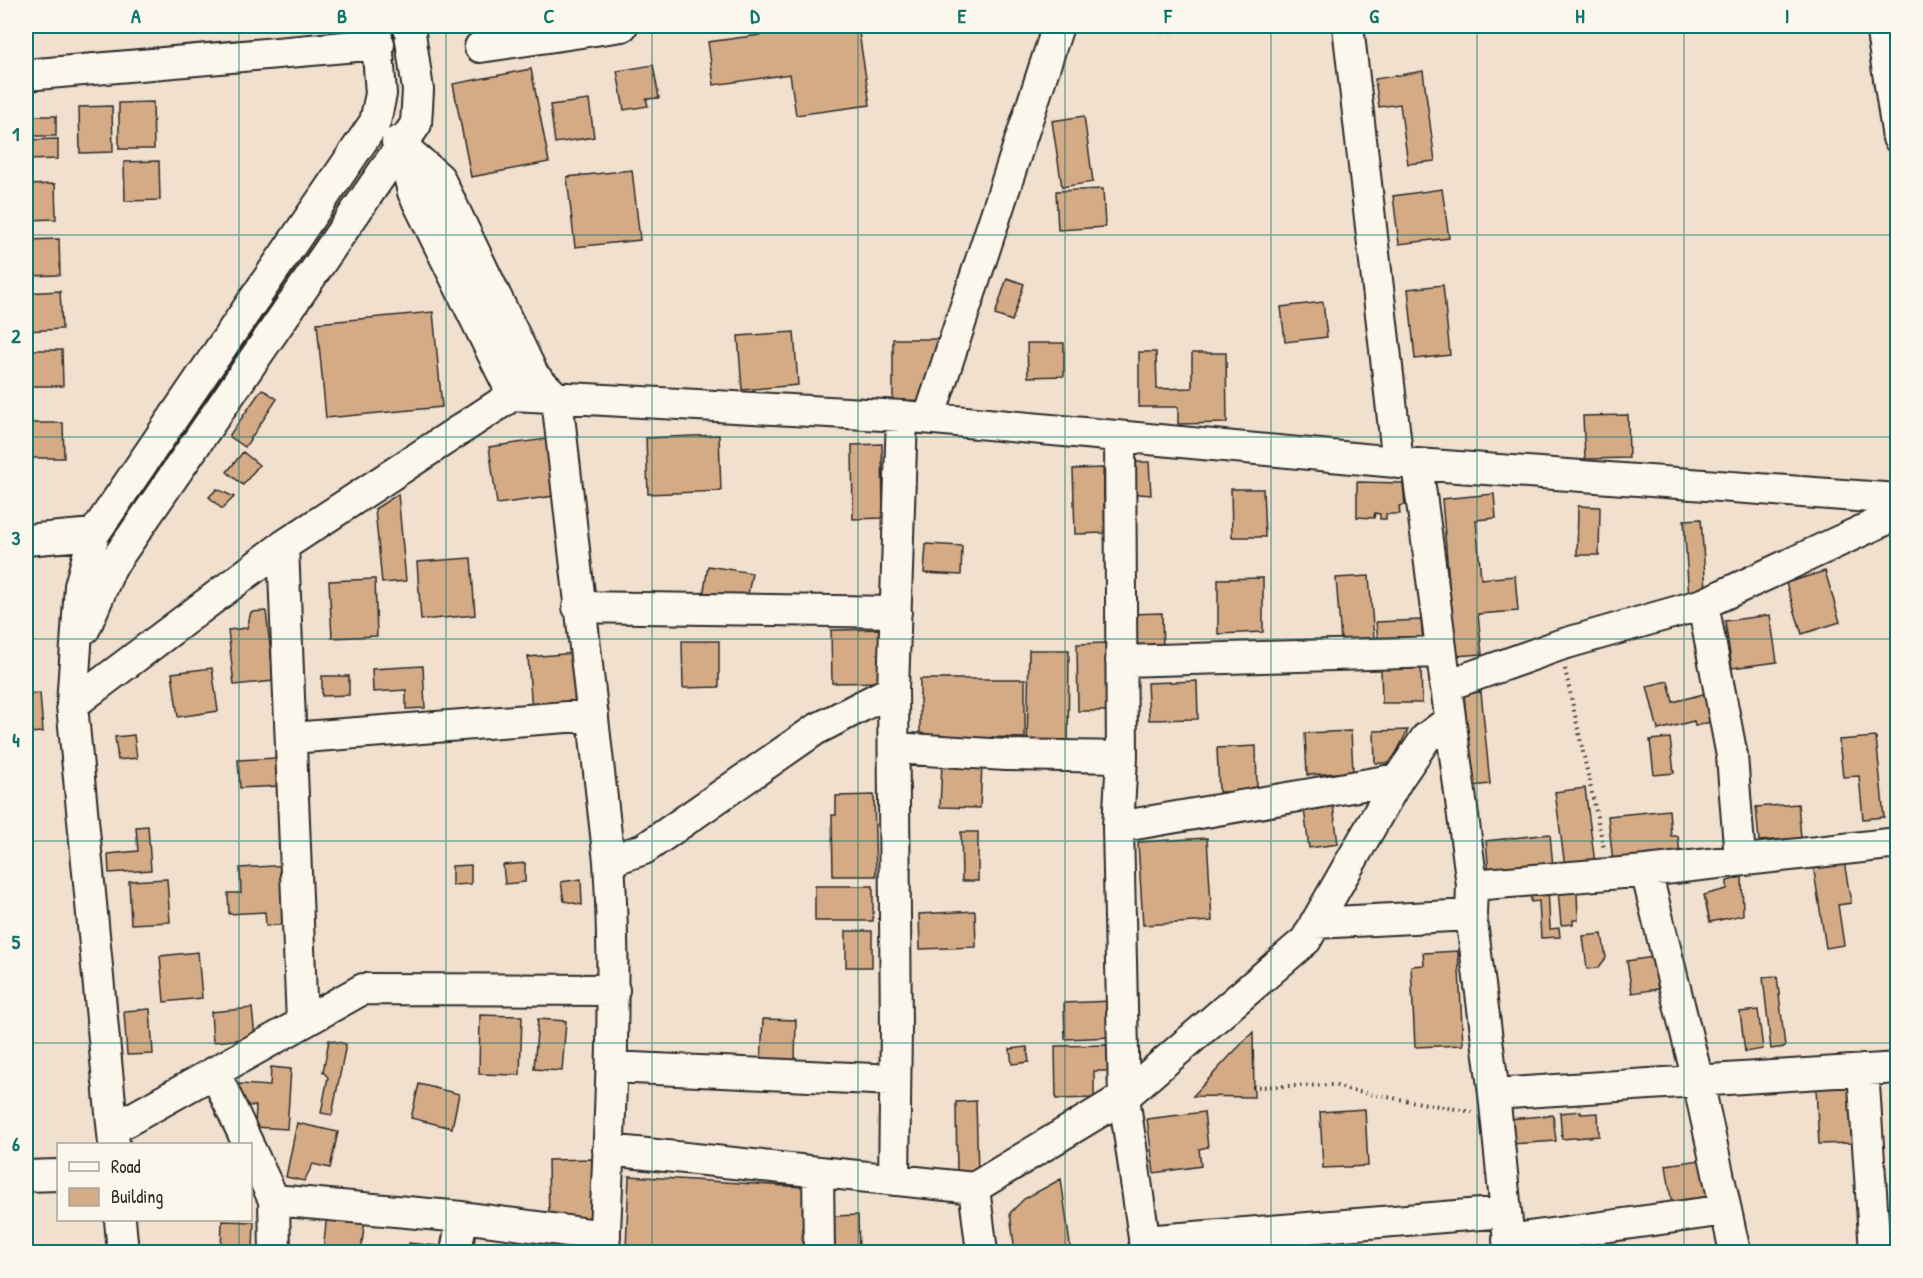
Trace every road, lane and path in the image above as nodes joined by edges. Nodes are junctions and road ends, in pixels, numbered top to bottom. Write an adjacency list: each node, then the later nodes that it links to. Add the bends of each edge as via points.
1 (409, 26): 11 (street, via 416,124)
2 (622, 26): 7 (street)
3 (1058, 26): 14 (street)
4 (1348, 26): 16 (street)
5 (1881, 26): 10 (street)
6 (378, 35): 8 (street); 9 (street, via 381,94)
7 (480, 47)
8 (26, 75)
9 (375, 122): 11 (street); 19 (street)
10 (1896, 123)
11 (402, 146): 12 (street, via 413,192); 13 (street, via 439,178 534,376); 27 (street, via 111,567)
12 (513, 395): 13 (street); 21 (street)
13 (556, 398): 14 (street); 23 (street)
14 (916, 417): 15 (street); 24 (street)
15 (1120, 437): 16 (street); 28 (street)
16 (1408, 464): 17 (street); 26 (street)
17 (1898, 499)
18 (1898, 514): 22 (street)
19 (94, 534): 20 (street); 27 (street, via 80,586)
20 (26, 540)
21 (283, 546): 31 (street); 34 (street)
22 (1703, 604): 25 (street); 40 (street, via 1732,756)
23 (578, 607): 24 (street); 32 (street)
24 (896, 612): 30 (street)
25 (1560, 645): 29 (street); 43 (path)
26 (1441, 652): 28 (street); 29 (street)
27 (75, 653): 31 (street)
28 (1121, 662): 36 (street)
29 (1445, 686): 33 (street)
30 (893, 690): 35 (street); 41 (street, via 815,730 644,849)
31 (72, 705): 58 (street)
32 (593, 715): 34 (street); 41 (street)
33 (1449, 721): 37 (street, via 1426,738); 44 (street)
34 (291, 738): 48 (street)
35 (894, 748): 36 (street); 53 (street)
36 (1122, 757): 38 (street)
37 (1398, 779): 38 (street); 46 (street)
38 (1118, 826): 56 (street)
39 (1898, 843): 40 (street)
40 (1740, 859): 42 (street)
41 (609, 861): 47 (street)
42 (1646, 871): 43 (street); 54 (street)
43 (1609, 874): 44 (street)
44 (1472, 885): 45 (street)
45 (1471, 915): 46 (street); 57 (street)
46 (1316, 923): 56 (street, via 1306,940)
47 (614, 990): 48 (street, via 363,988); 49 (street)
48 (302, 1023): 52 (street)
49 (611, 1067): 53 (street); 60 (street)
50 (1898, 1068): 51 (street)
51 (1863, 1070): 54 (street); 80 (street)
52 (215, 1073): 58 (street); 59 (street)
53 (896, 1080): 65 (street)
54 (1698, 1081): 57 (street); 68 (street)
55 (1252, 1087): 57 (path, via 1334,1085 1348,1090)
56 (1124, 1097): 66 (street); 73 (street)
57 (1495, 1105): 71 (street)
58 (114, 1137)
59 (248, 1143)
60 (608, 1150): 62 (street); 72 (street)
61 (252, 1153): 67 (street)
62 (818, 1172): 65 (street); 77 (street)
63 (57, 1175): 64 (street)
64 (26, 1176)
65 (894, 1180): 66 (street)
66 (974, 1188): 78 (street)
67 (274, 1200): 69 (street); 75 (street)
68 (1726, 1210): 71 (street); 79 (street)
69 (462, 1217): 72 (street); 76 (street)
70 (120, 1221): 74 (street)
71 (1508, 1235): 73 (street)
72 (605, 1244)
73 (1145, 1247)
74 (123, 1252)
75 (275, 1252)
76 (456, 1252)
77 (819, 1252)
78 (981, 1252)
79 (1735, 1252)
80 (1875, 1252)

